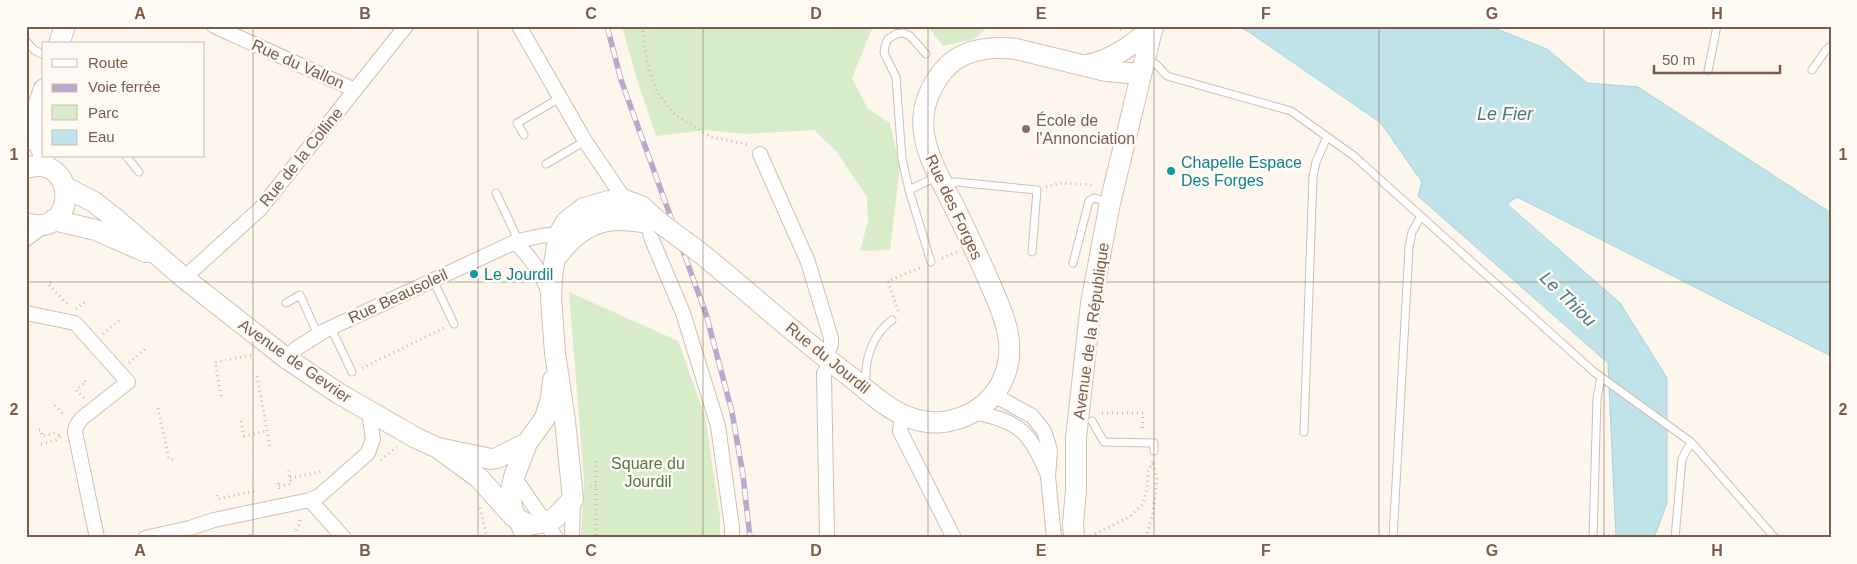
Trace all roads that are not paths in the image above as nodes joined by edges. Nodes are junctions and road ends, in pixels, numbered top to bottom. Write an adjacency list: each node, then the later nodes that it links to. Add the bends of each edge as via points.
1 (65, 26): 8 (street)
2 (214, 26): 16 (street, Rue du Vallon)
3 (406, 26): 16 (street, Rue de la Colline)
4 (520, 26): 18 (street)
5 (1717, 26): 15 (lane)
6 (1153, 27): 12 (street, Rue des Forges, via 1112,58); 13 (street, Avenue de la République)
7 (26, 41): 10 (lane)
8 (60, 42)
9 (1831, 46): 14 (lane)
10 (42, 54)
11 (926, 54): 33 (lane, via 917,42 903,33 888,39 884,46 884,53 896,77 902,159)
12 (1079, 66): 13 (street, Rue des Forges, via 1106,71); 31 (street, Rue des Forges, via 1001,48 970,52 952,61 931,88 922,116 926,148)
13 (1142, 68): 21 (lane, via 1156,64 1167,76 1292,111); 36 (street, Avenue de la République)
14 (1812, 70)
15 (1708, 71)
16 (354, 90): 49 (street, Rue de la Colline, via 260,208)
17 (42, 94): 19 (street)
18 (560, 98): 20 (lane, via 517,123); 23 (street)
19 (36, 111): 22 (street); 24 (street, via 35,133)
20 (524, 135)
21 (1327, 137): 37 (lane, via 1354,156); 69 (lane, via 1312,177)
22 (26, 140)
23 (585, 142): 28 (lane); 35 (street)
24 (42, 150)
25 (760, 154): 60 (street, via 808,262 831,338)
26 (128, 158): 30 (lane)
27 (46, 160): 29 (street, via 38,166); 32 (street)
28 (546, 164)
29 (26, 168)
30 (139, 172)
31 (940, 180): 33 (lane); 45 (lane, via 1037,190); 64 (street, Rue des Forges, via 1006,324 1008,364)
32 (65, 187): 40 (street, via 62,212); 46 (street, Avenue de Gevrier, via 94,202)
33 (909, 190): 47 (lane)
34 (496, 193): 44 (lane)
35 (625, 200): 38 (street); 39 (street, via 641,206); 42 (street, Avenue de Gevrier, via 609,200 584,208 566,222)
36 (1110, 203): 48 (lane, via 1095,198 1089,201); 77 (street, Avenue de la République, via 1087,334 1076,438)
37 (1421, 216): 62 (lane); 93 (lane, via 1412,232 1409,248)
38 (618, 220): 39 (street); 42 (street, Avenue de Gevrier)
39 (653, 220): 60 (street, Rue du Jourdil, bridge, via 698,251); 88 (street, via 652,240 683,313 718,426)
40 (50, 222): 41 (street, Avenue de Gevrier); 43 (street); 46 (street, Avenue de Gevrier, via 96,230)
41 (26, 224)
42 (565, 236): 44 (street, Rue Beausoleil, via 543,236); 51 (street, Avenue de Gevrier, via 556,257)
43 (26, 239)
44 (515, 242): 50 (street, Rue Beausoleil); 51 (street, via 532,259)
45 (1032, 252)
46 (162, 258): 49 (street, Avenue de Gevrier)
47 (932, 262)
48 (1073, 263)
49 (184, 278): 59 (street, Avenue de Gevrier)
50 (433, 280): 55 (lane); 56 (street, Rue Beausoleil)
51 (551, 298): 58 (street, Avenue de Gevrier)
52 (286, 303): 57 (lane, via 300,295)
53 (26, 313): 83 (street, via 75,323 128,382 76,426)
54 (892, 320): 63 (lane, via 871,345)
55 (454, 324)
56 (331, 328): 57 (street, Rue Beausoleil); 61 (lane)
57 (318, 335): 59 (street, Rue Beausoleil)
58 (555, 353): 71 (street, Avenue de Gevrier, via 551,398 545,418); 78 (street, Avenue de Gevrier)
59 (286, 358): 65 (street, Avenue de Gevrier)
60 (828, 360): 63 (street, Rue du Jourdil); 89 (street, via 824,373)
61 (352, 372)
62 (1604, 379): 70 (lane); 94 (lane, via 1597,399)
63 (867, 390): 67 (street, Rue du Jourdil)
64 (994, 395): 66 (street, Rue du Jourdil); 75 (street, via 1039,423 1050,450)
65 (369, 412): 72 (street, Avenue de Gevrier); 79 (street, via 373,439 368,453)
66 (974, 412): 67 (street, Rue du Jourdil, via 934,422 922,422); 75 (street, via 997,417 1023,432 1034,444)
67 (902, 415): 90 (street, via 900,431)
68 (1092, 421): 73 (lane, via 1104,442 1154,443)
69 (1304, 432)
70 (1692, 442): 95 (lane, via 1682,459); 96 (lane)
71 (527, 444): 74 (street); 76 (street, Avenue de Gevrier)
72 (438, 448): 74 (street, Avenue de Gevrier); 80 (street, Avenue de Gevrier, via 479,478)
73 (1154, 451)
74 (497, 458): 76 (street)
75 (1048, 476): 91 (street)
76 (514, 477): 80 (street, Avenue de Gevrier, via 510,496); 81 (street)
77 (1076, 491): 82 (street, Avenue de la République); 92 (street, Avenue de la République)
78 (573, 499): 81 (street, via 555,518); 87 (street, Avenue de Gevrier)
79 (310, 500): 84 (street); 85 (street)
80 (514, 517): 81 (street, via 529,525); 86 (street, Avenue de Gevrier)
81 (551, 530)
82 (1092, 536)
83 (97, 538)
84 (145, 538)
85 (344, 538)
86 (524, 538)
87 (572, 538)
88 (732, 538)
89 (827, 538)
90 (954, 538)
91 (1054, 538)
92 (1074, 538)
93 (1393, 538)
94 (1592, 538)
95 (1675, 538)
96 (1775, 538)

